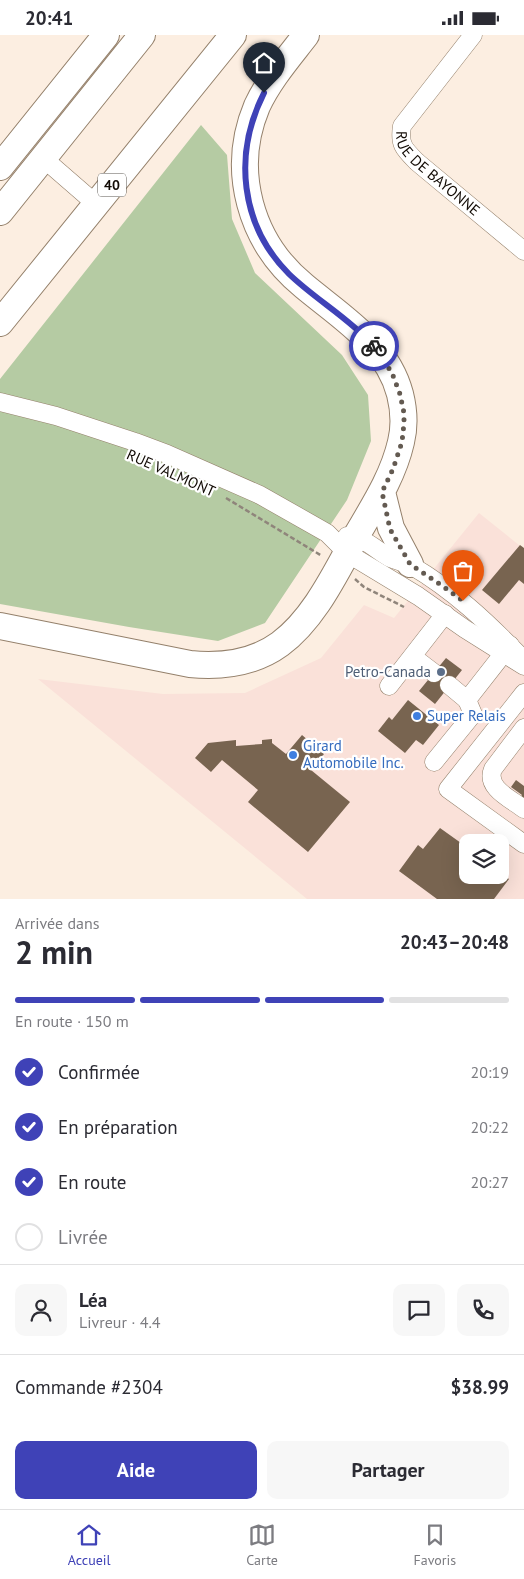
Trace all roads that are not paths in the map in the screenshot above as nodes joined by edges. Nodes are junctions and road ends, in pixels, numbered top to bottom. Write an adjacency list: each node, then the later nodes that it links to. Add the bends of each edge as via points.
1 (106, 35): 7 (highway)
2 (142, 35): 6 (highway)
3 (233, 35): 8 (highway, 40)
4 (306, 35): 13 (highway, via 274,78 255,111 244,159 246,190 254,219 274,256 289,274 368,340 397,384 404,423 402,442)
5 (473, 35): 10 (street, RUE DE BAYONNE, via 402,126 400,138 404,150 417,162)
6 (43, 158): 8 (street); 9 (highway)
7 (0, 167)
8 (96, 204): 11 (highway, 40)
9 (0, 212)
10 (524, 251)
11 (0, 323)
12 (6, 403): 14 (street, RUE VALMONT, via 167,454 260,495 327,533)
13 (382, 492): 14 (highway); 15 (highway, via 390,529)
14 (345, 555): 15 (street, RUE VALMONT, via 391,558); 16 (street, RUE VALMONT); 17 (highway, via 306,618 291,633 267,652 237,662 217,665 180,662)
15 (410, 564): 18 (street, RUE VALMONT, via 478,614)
16 (445, 614): 18 (street, RUE VALMONT); 19 (street)
17 (0, 626)
18 (507, 649): 20 (street, RUE VALMONT); 21 (street, RUE VALMONT); 26 (street)
19 (413, 657): 22 (street); 24 (street)
20 (524, 660)
21 (524, 666)
22 (434, 673)
23 (450, 685): 26 (street)
24 (389, 686)
25 (524, 693): 27 (street)
26 (467, 700): 29 (street, via 473,714)
27 (500, 722): 28 (street); 31 (street, via 448,789)
28 (522, 734): 30 (street, via 492,776 494,786)
29 (434, 762)
30 (524, 809)
31 (524, 844)

